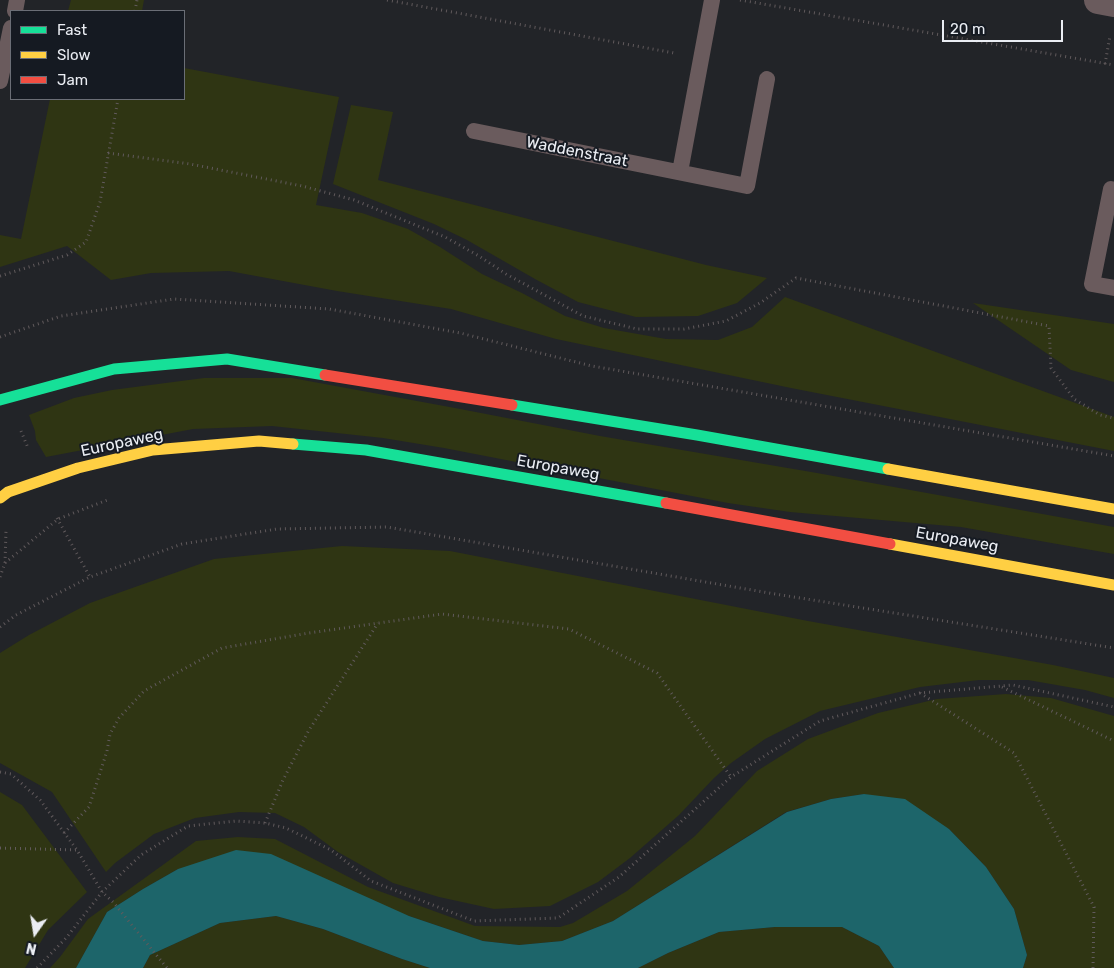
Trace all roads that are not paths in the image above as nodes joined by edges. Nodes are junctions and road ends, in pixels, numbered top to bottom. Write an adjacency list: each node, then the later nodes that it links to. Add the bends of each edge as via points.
1 (712, 0): 8 (lane)
2 (1098, 0): 3 (street)
3 (1113, 15)
4 (10, 33): 6 (lane)
5 (767, 79): 8 (lane, Waddenstraat, via 747,186)
6 (0, 81)
7 (474, 131): 8 (lane, Waddenstraat)
8 (680, 172)
9 (1114, 190): 10 (lane, via 1111,189 1092,284)
10 (1114, 288)
11 (0, 400): 13 (main road, via 114,368 227,358 697,435)
12 (0, 498): 14 (main road, Europaweg, via 8,492 78,468 153,450 279,443 366,450)
13 (1114, 509)
14 (1114, 585)

